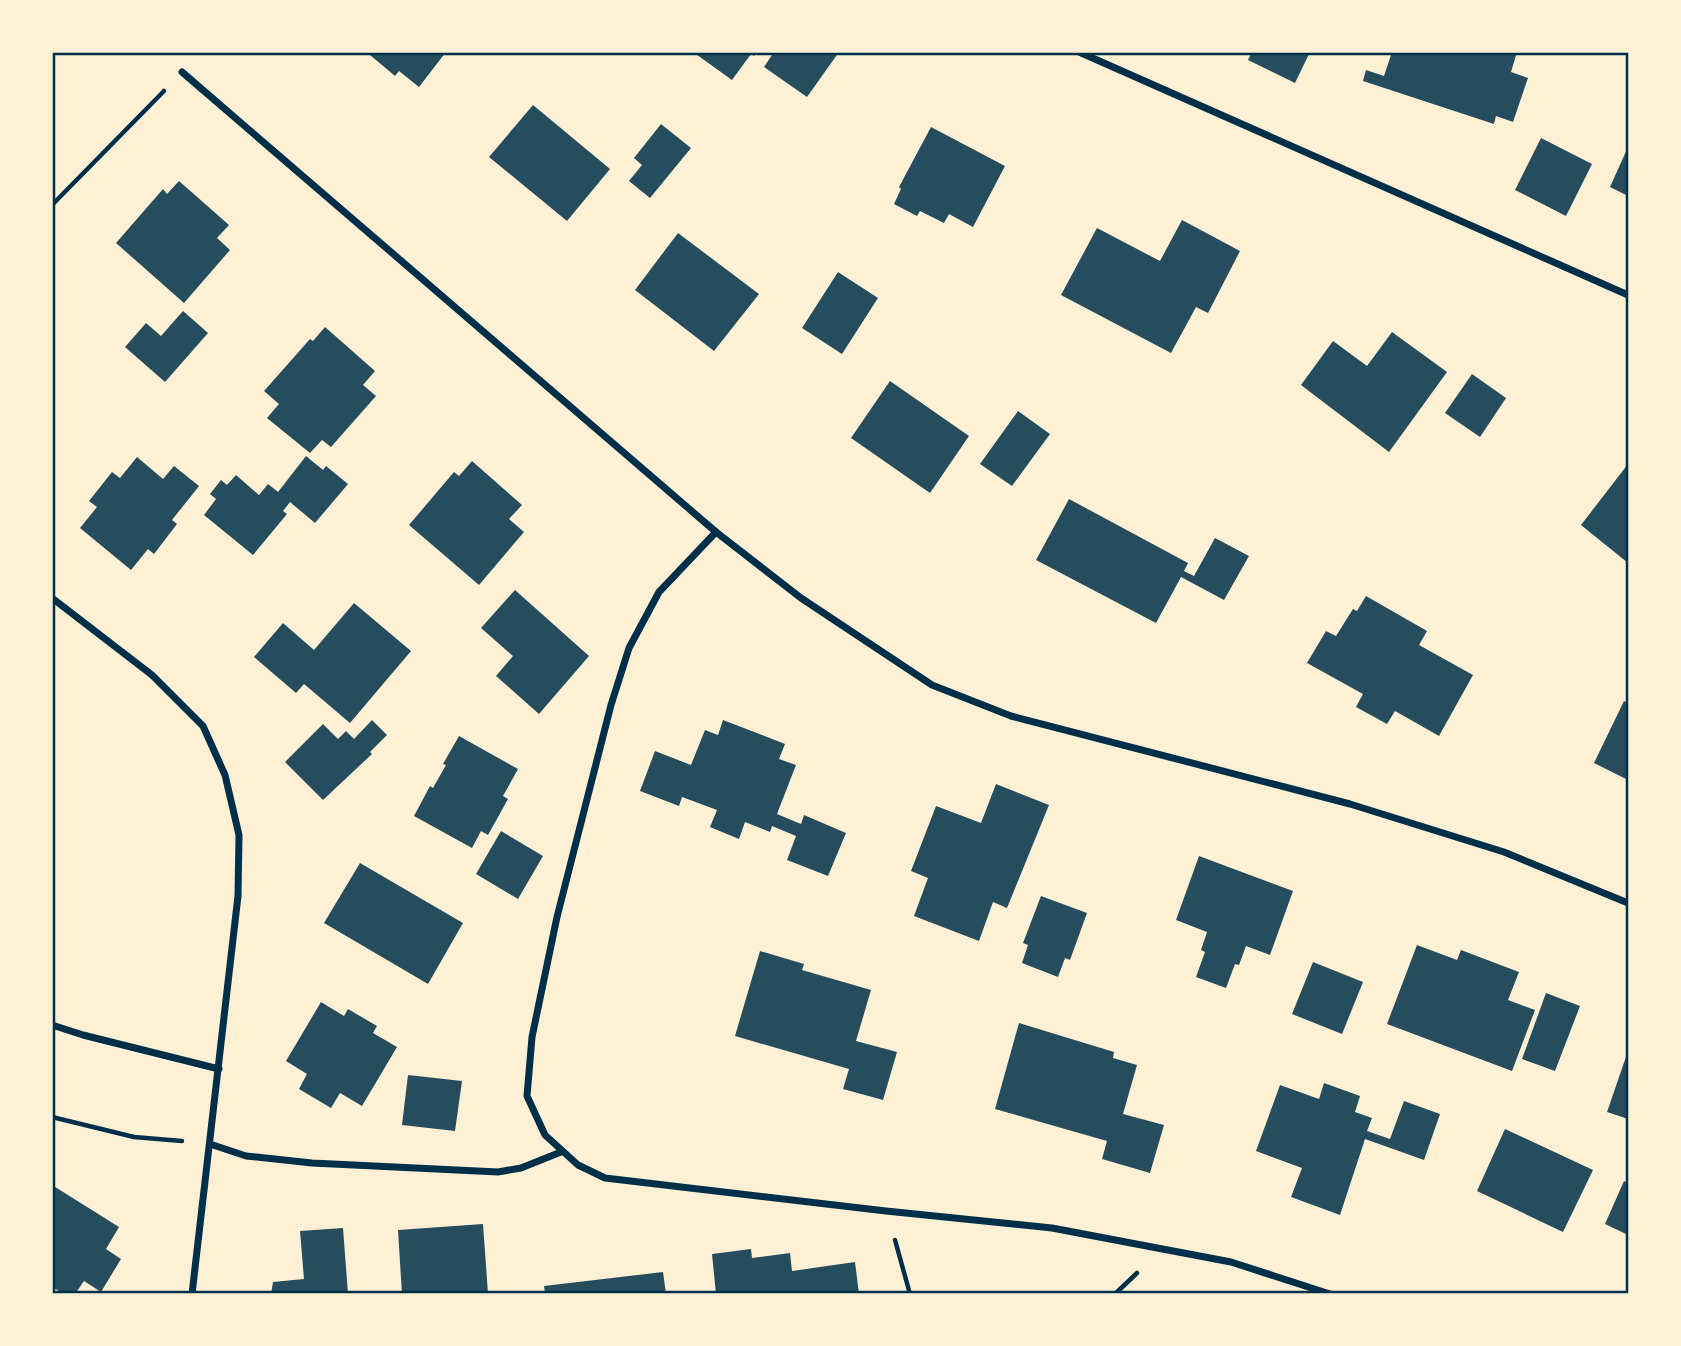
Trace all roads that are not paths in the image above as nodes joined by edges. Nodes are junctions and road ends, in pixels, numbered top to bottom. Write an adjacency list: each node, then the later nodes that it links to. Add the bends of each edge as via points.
1 (1079, 52): 3 (street)
2 (182, 72): 4 (street)
3 (1629, 295)
4 (716, 532): 6 (street, via 800,598 932,685 1011,716 1350,804 1504,852); 10 (street, via 659,592 629,648 557,916 532,1037 527,1096 545,1135)
5 (52, 598): 8 (street, via 152,675 203,726 225,775 239,835 238,884)
6 (1629, 903)
7 (52, 1025): 8 (street)
8 (219, 1069): 9 (street)
9 (210, 1143): 10 (street, via 246,1156 312,1163 498,1172); 11 (street)
10 (561, 1152): 12 (street, via 605,1178 1052,1228 1231,1262)
11 (192, 1293)
12 (1330, 1293)

